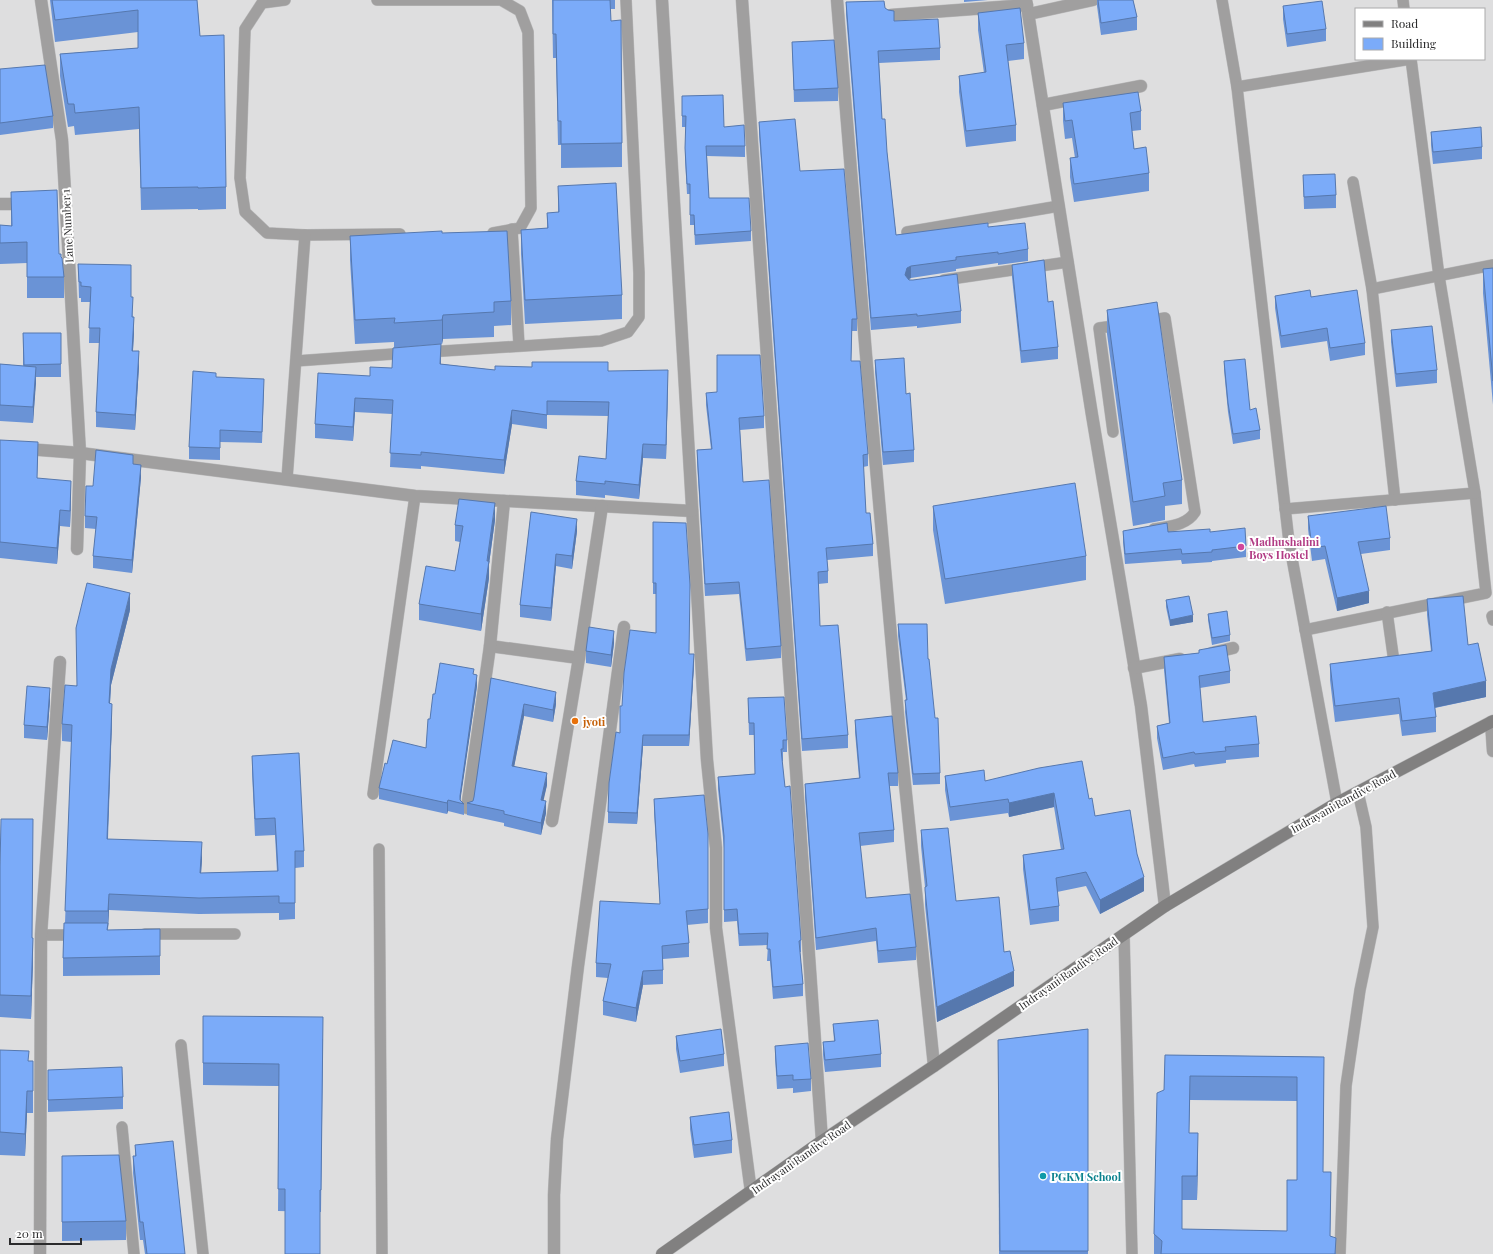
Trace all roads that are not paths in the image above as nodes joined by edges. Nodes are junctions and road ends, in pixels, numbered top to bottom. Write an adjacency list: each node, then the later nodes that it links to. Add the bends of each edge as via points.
1 (41, 0): 35 (street, Lane Number 1, via 62,140)
2 (285, 0): 25 (lane, via 262,3 245,29 240,178 245,212 267,233)
3 (378, 0): 21 (lane, via 501,0 520,11 528,32 531,208 520,228)
4 (626, 0): 31 (lane, via 640,273 639,317 628,332 601,341)
5 (662, 0): 43 (street)
6 (742, 0): 74 (street)
7 (837, 0): 72 (street, via 899,726)
8 (1093, 0): 10 (street)
9 (1222, 0): 15 (lane)
10 (1027, 6): 11 (street); 16 (street)
11 (891, 16)
12 (1405, 60): 15 (lane)
13 (1411, 60): 28 (lane)
14 (1142, 86): 16 (street)
15 (1237, 87): 42 (lane)
16 (1043, 105): 20 (street)
17 (1353, 182): 30 (lane)
18 (0, 204): 19 (street)
19 (38, 204)
20 (1059, 206): 22 (lane); 26 (street)
21 (512, 229): 24 (lane); 31 (lane)
22 (907, 232)
23 (407, 234): 25 (lane)
24 (485, 234)
25 (305, 235): 32 (lane)
26 (1068, 262): 29 (lane); 56 (street, via 1118,536)
27 (1493, 265): 28 (lane)
28 (1439, 276): 30 (lane); 37 (lane)
29 (935, 282)
30 (1372, 289): 39 (lane)
31 (519, 345): 32 (lane)
32 (296, 361): 36 (lane)
33 (1113, 432): 44 (lane, via 1099,328 1165,318 1195,512 1191,519 1183,524)
34 (0, 447): 35 (street)
35 (80, 453): 36 (street); 45 (street, Lane Number 1)
36 (287, 479): 38 (street)
37 (1475, 493): 39 (lane); 46 (lane, via 1486,593)
38 (415, 496): 40 (street); 60 (lane)
39 (1395, 500): 42 (lane)
40 (504, 501): 41 (street); 49 (street)
41 (602, 506): 43 (street); 53 (street)
42 (1285, 509): 48 (lane)
43 (692, 511): 75 (street, via 707,760 716,848 716,928)
44 (1144, 531)
45 (77, 549)
46 (1387, 612): 48 (lane); 55 (lane)
47 (624, 628): 80 (street, via 557,1139)
48 (1305, 630): 61 (lane)
49 (490, 646): 53 (street); 62 (street)
50 (1233, 648): 51 (street)
51 (1203, 654)
52 (1188, 657): 56 (street)
53 (579, 658): 63 (street)
54 (60, 662): 68 (street)
55 (1394, 662)
56 (1134, 668): 65 (street, via 1142,714)
57 (1492, 722): 58 (street); 59 (street, Indrayani Randive Road)
58 (1493, 751)
59 (1358, 792): 61 (street, Indrayani Randive Road); 83 (lane, via 1366,827 1373,927 1360,990 1346,1086)
60 (372, 794)
61 (1337, 802): 65 (street, Indrayani Randive Road)
62 (468, 808)
63 (552, 821)
64 (379, 849): 79 (lane)
65 (1164, 906): 67 (street, Indrayani Randive Road)
66 (235, 934): 70 (lane)
67 (1124, 934): 72 (street, Indrayani Randive Road); 82 (lane)
68 (40, 935): 69 (lane); 76 (street)
69 (87, 935)
70 (134, 935)
71 (181, 1044): 78 (lane)
72 (934, 1066): 74 (street, Indrayani Randive Road)
73 (122, 1128): 77 (lane)
74 (822, 1141): 75 (street, Indrayani Randive Road)
75 (751, 1192): 81 (street, Indrayani Randive Road)
76 (40, 1254)
77 (134, 1254)
78 (203, 1254)
79 (382, 1254)
80 (554, 1254)
81 (662, 1254)
82 (1132, 1254)
83 (1340, 1254)

